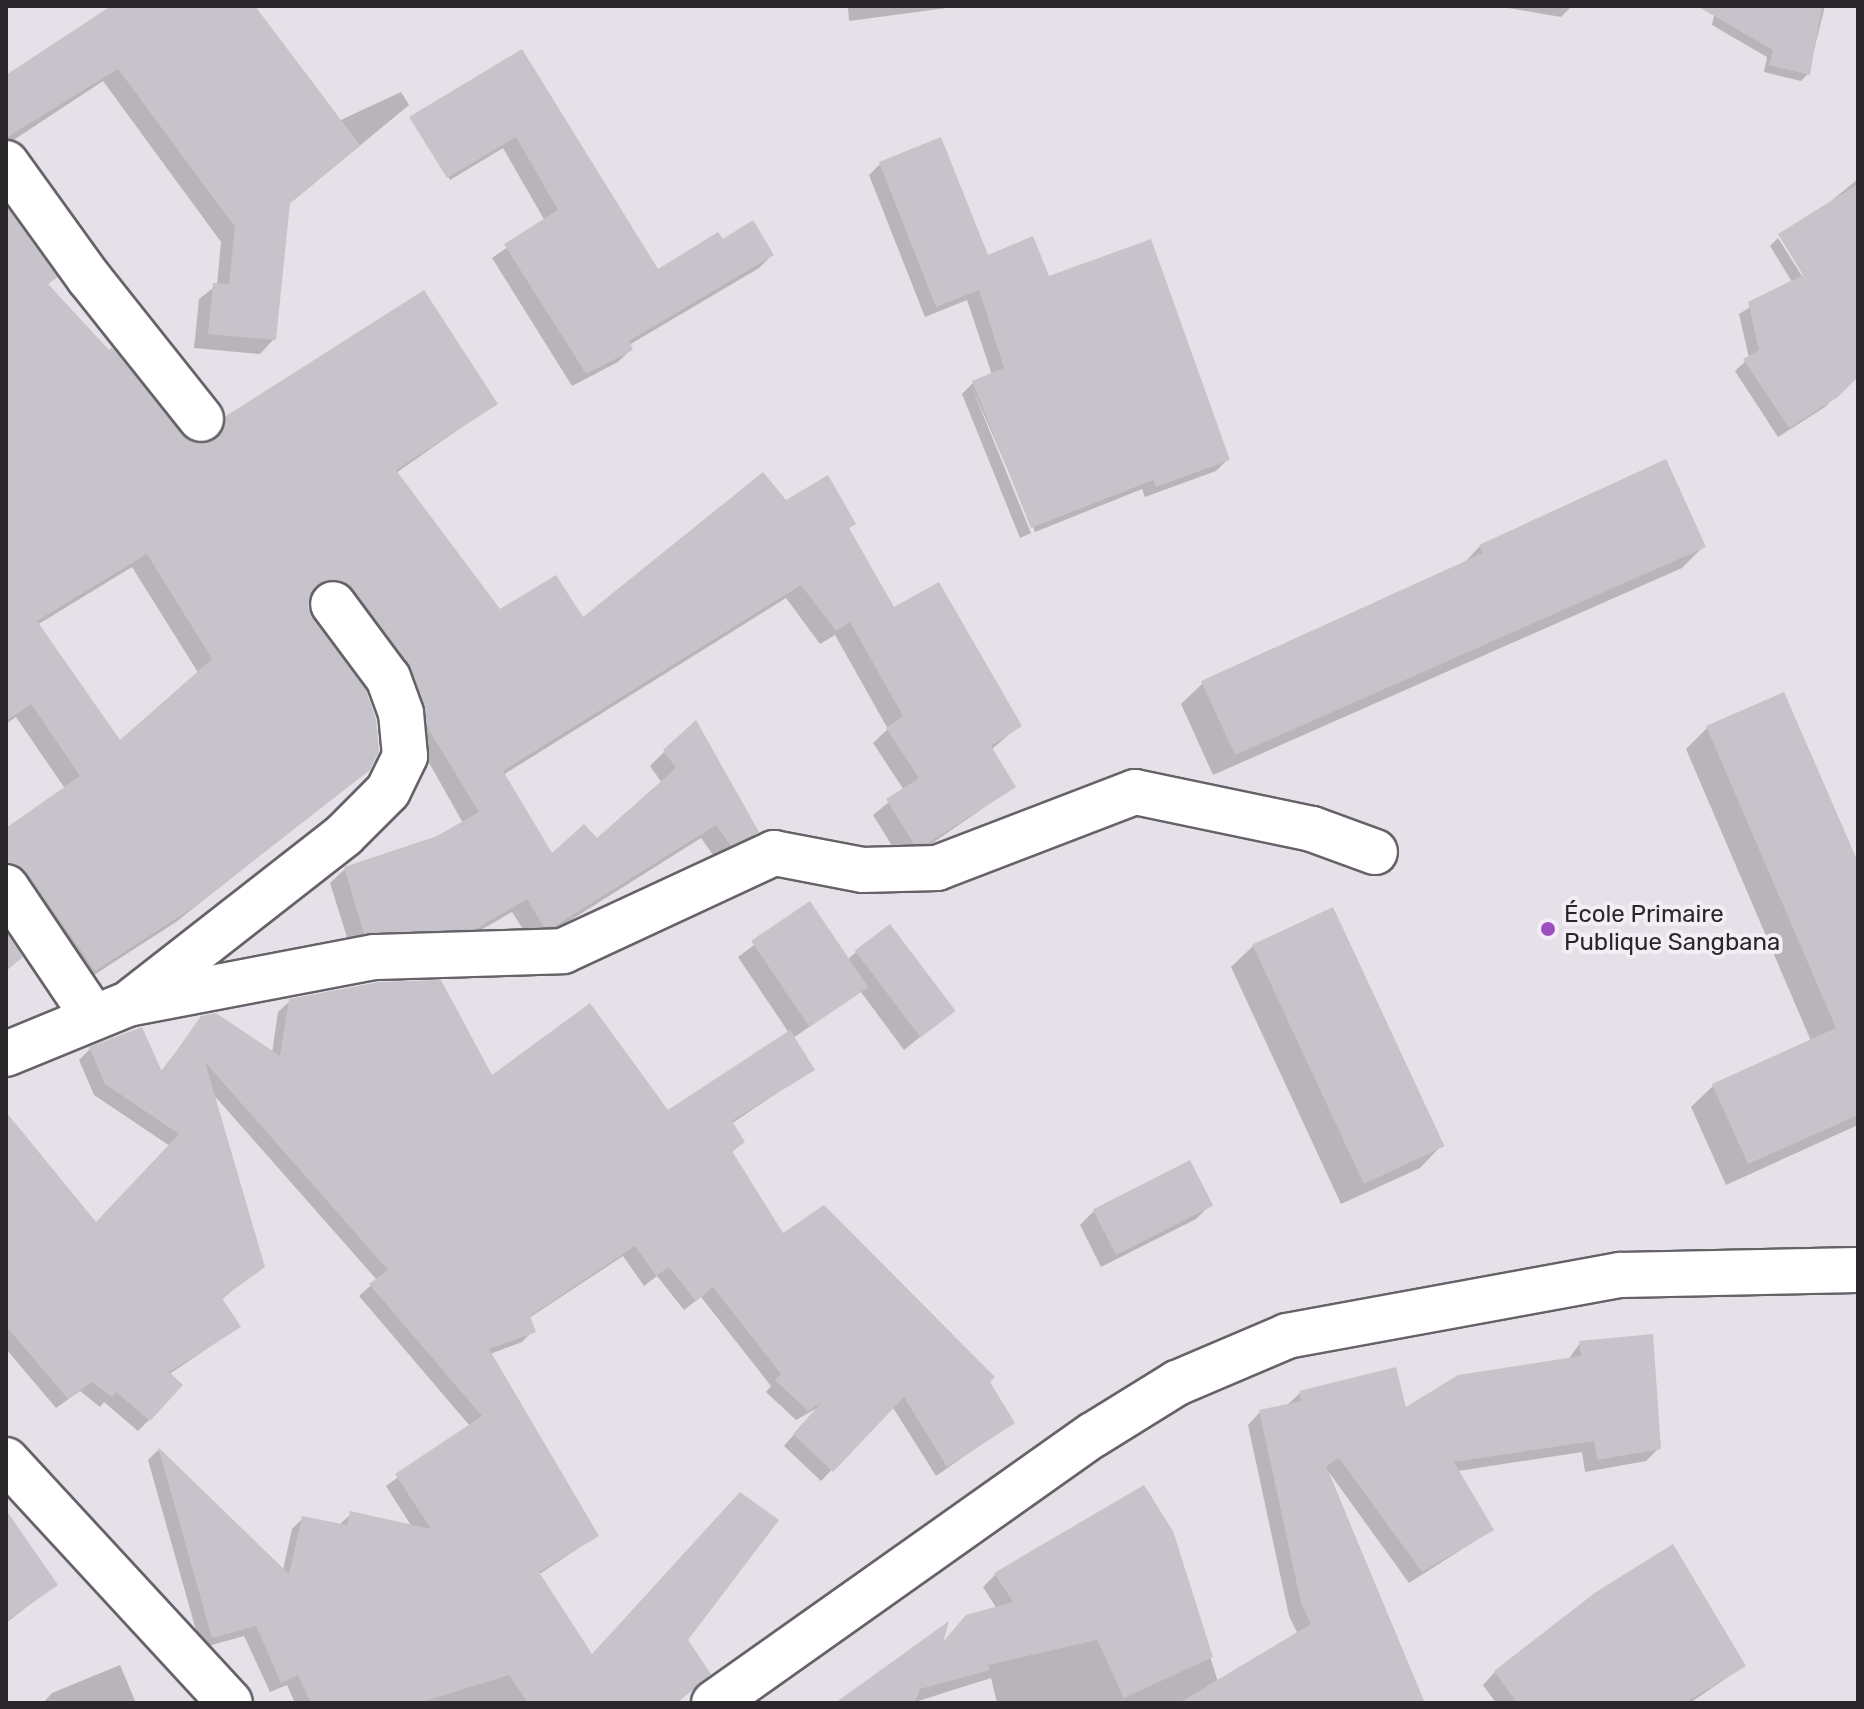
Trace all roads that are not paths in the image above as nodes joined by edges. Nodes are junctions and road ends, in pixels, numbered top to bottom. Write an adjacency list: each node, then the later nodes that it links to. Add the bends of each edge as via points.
1 (6, 163): 2 (street)
2 (201, 419)
3 (333, 604): 6 (street, via 388,678 401,713 405,756 388,791 344,835)
4 (1375, 852): 6 (street, via 1312,829 1135,792 937,868 863,870 774,853 563,951 375,957)
5 (6, 887): 6 (street)
6 (110, 1010): 7 (street)
7 (6, 1054)
8 (1858, 1270): 11 (street, via 1620,1275 1287,1336 1177,1383 1093,1435)
9 (6, 1460): 10 (street)
10 (230, 1703)
11 (714, 1703)

